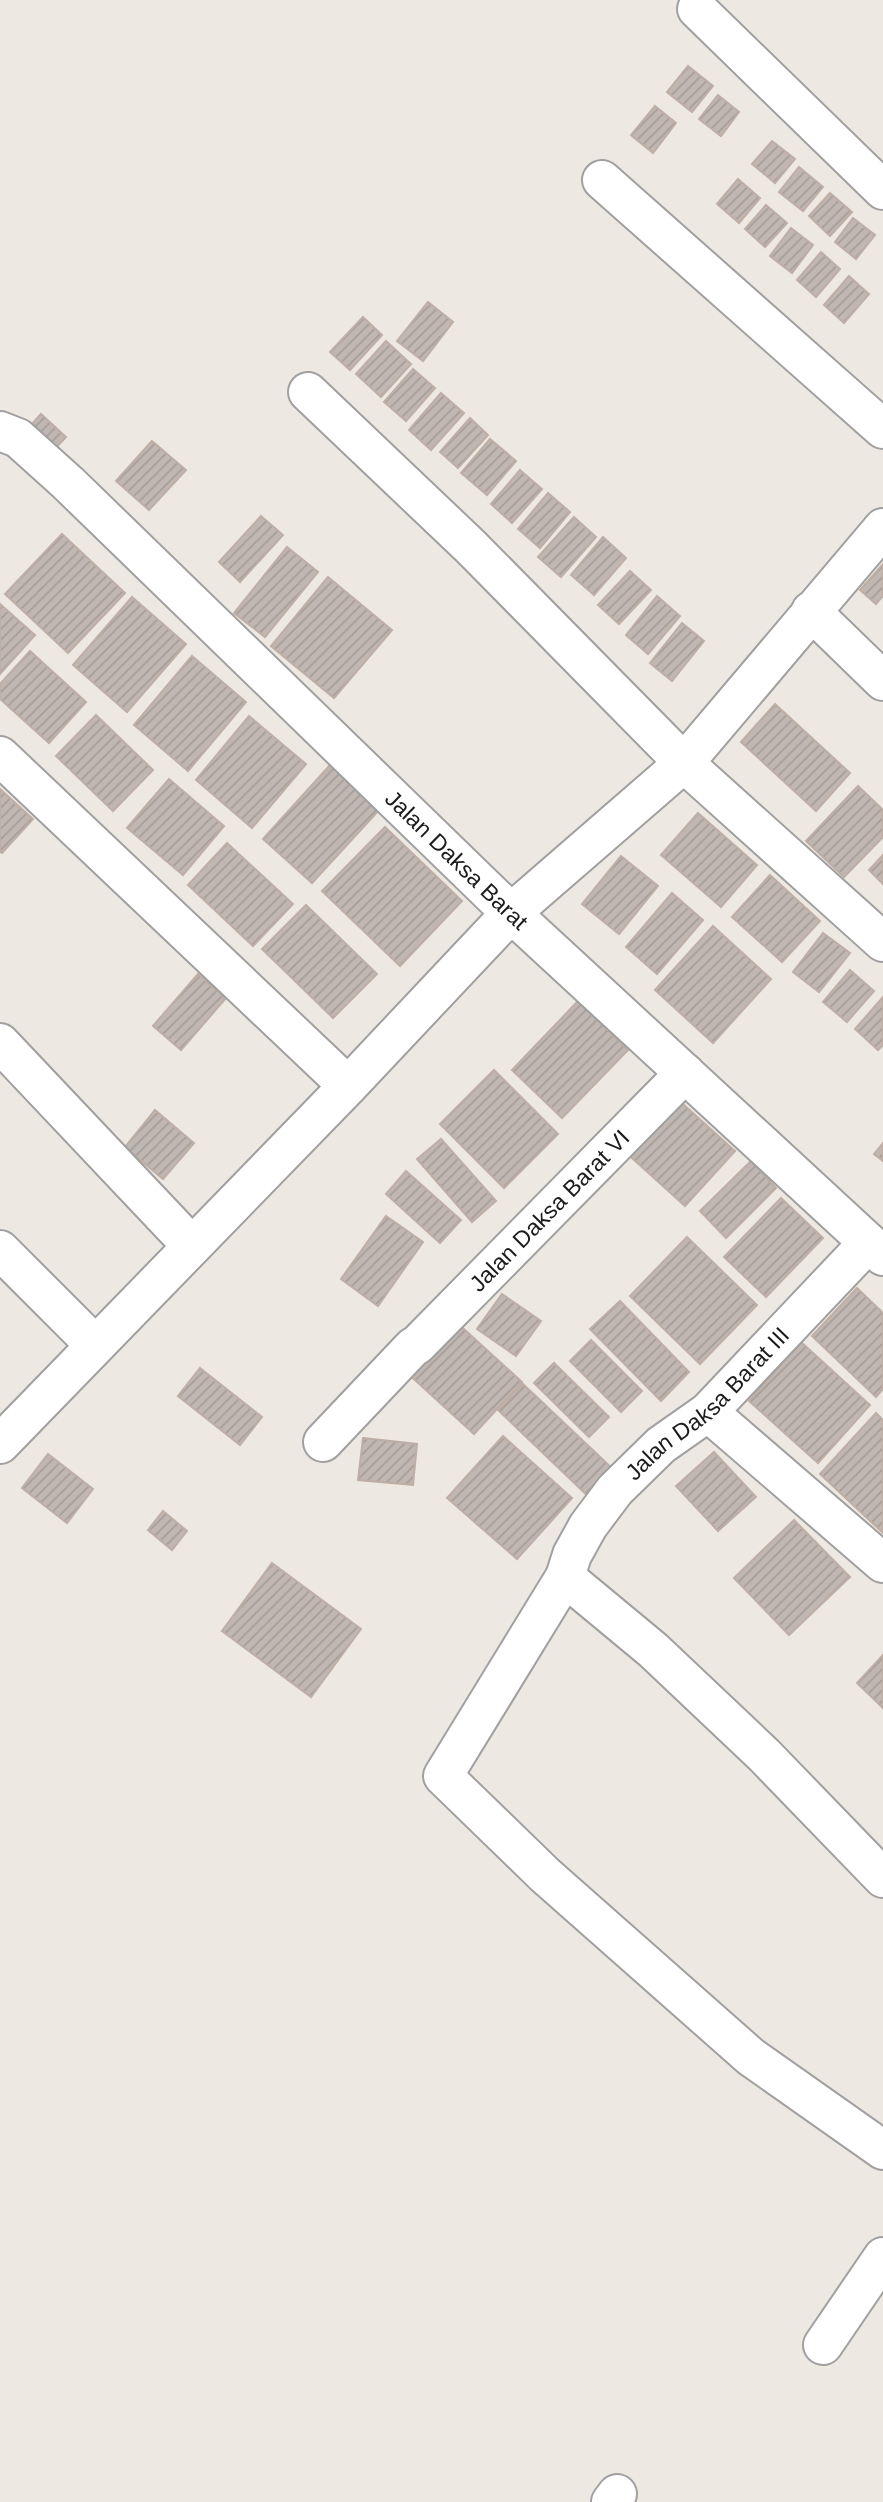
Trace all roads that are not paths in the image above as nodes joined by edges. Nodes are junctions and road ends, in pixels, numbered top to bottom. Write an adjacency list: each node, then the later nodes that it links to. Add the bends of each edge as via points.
1 (697, 9): 3 (street)
2 (602, 180): 5 (street)
3 (883, 190)
4 (309, 391): 11 (street)
5 (883, 429)
6 (0, 431): 12 (street, Jalan Daksa Barat, via 18,438 38,456)
7 (883, 528): 8 (street)
8 (811, 611): 9 (street); 11 (street)
9 (883, 681)
10 (0, 756): 16 (street)
11 (684, 763): 12 (street); 13 (street)
12 (511, 913): 15 (street, Jalan Daksa Barat); 16 (street)
13 (883, 942)
14 (0, 1043): 17 (street)
15 (685, 1073): 18 (street, Jalan Daksa Barat); 22 (street, Jalan Daksa Barat VI)
16 (348, 1086): 17 (street)
17 (192, 1246): 20 (street)
18 (875, 1250): 21 (street, Jalan Daksa Barat III)
19 (0, 1251): 20 (street)
20 (95, 1345): 23 (street)
21 (708, 1412): 24 (street); 25 (street, Jalan Daksa Barat III, via 661,1445 615,1490 588,1526)
22 (323, 1442)
23 (0, 1444)
24 (883, 1563)
25 (565, 1577): 26 (street, via 653,1650 764,1755); 27 (street, Jalan Daksa Barat III, via 443,1776 545,1875 751,2057)
26 (883, 1878)
27 (883, 2150)
28 (883, 2257): 29 (street)
29 (823, 2345)

